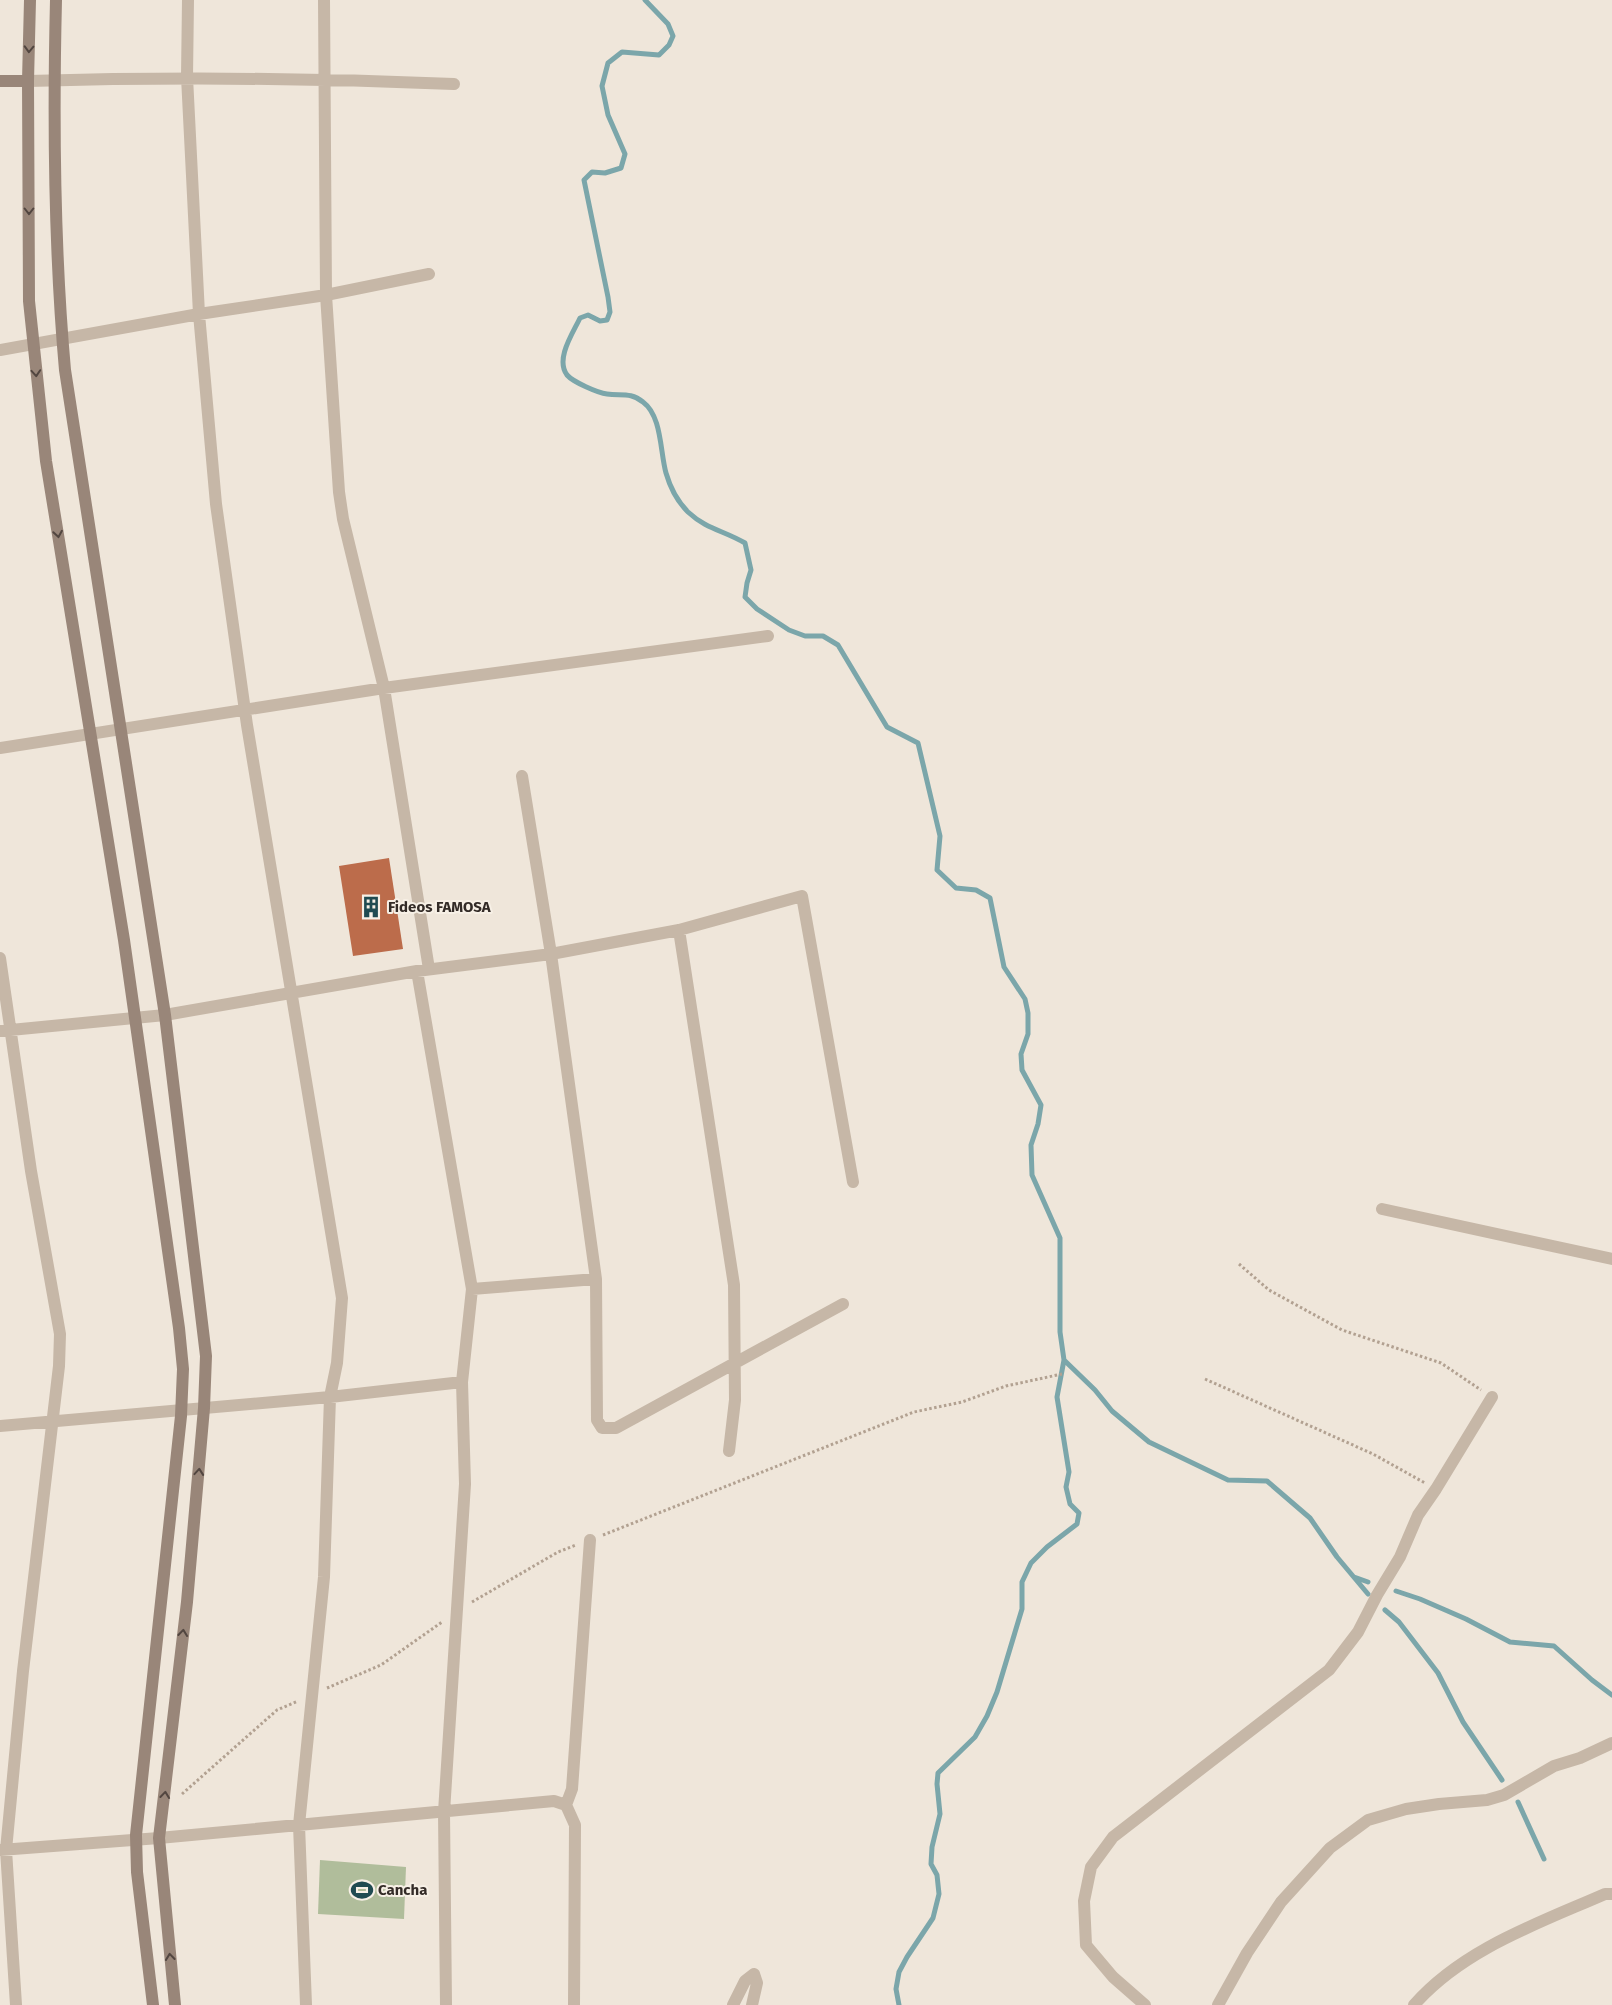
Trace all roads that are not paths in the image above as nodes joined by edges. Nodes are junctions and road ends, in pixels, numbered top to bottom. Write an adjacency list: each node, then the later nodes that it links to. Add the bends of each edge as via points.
1 (30, 0): 9 (main road, one-way to 9)
2 (56, 0): 7 (main road)
3 (188, 0): 5 (street)
4 (324, 0): 6 (street)
5 (187, 77): 6 (street); 7 (street); 13 (street)
6 (325, 79): 10 (street); 12 (street)
7 (54, 80): 9 (street); 14 (main road)
8 (0, 81): 9 (main road)
9 (28, 81): 15 (main road, one-way to 15, via 29,300)
10 (454, 84)
11 (429, 274): 12 (street)
12 (326, 295): 13 (street); 18 (street, via 343,519)
13 (199, 314): 14 (street); 19 (street, via 216,504)
14 (62, 340): 15 (street); 20 (main road)
15 (34, 345): 16 (street); 21 (main road, one-way to 21, via 46,460)
16 (0, 350)
17 (768, 636): 18 (street)
18 (384, 688): 19 (street); 27 (street)
19 (245, 710): 20 (street); 28 (street)
20 (121, 729): 21 (street); 29 (main road)
21 (90, 734): 22 (street); 30 (main road)
22 (0, 748)
23 (522, 776): 25 (street)
24 (679, 930): 25 (street); 32 (street, via 802,896); 38 (street, via 734,1285)
25 (551, 954): 27 (street); 35 (street)
26 (0, 958): 31 (street)
27 (423, 970): 28 (street); 36 (street)
28 (291, 993): 29 (street); 40 (street, via 342,1298 337,1363)
29 (165, 1015): 30 (street); 42 (main road, via 206,1356)
30 (135, 1018): 31 (street); 43 (main road, via 179,1328)
31 (6, 1030): 44 (street, via 60,1334)
32 (853, 1182)
33 (1382, 1209): 34 (street)
34 (1612, 1259)
35 (596, 1279): 36 (street); 38 (street, via 597,1420 602,1428 616,1428)
36 (472, 1289): 39 (street)
37 (842, 1304): 38 (street)
38 (735, 1363): 46 (street, via 735,1400)
39 (462, 1382): 40 (street); 50 (street, via 465,1484)
40 (330, 1397): 42 (street); 51 (street, via 324,1577)
41 (1492, 1397): 64 (street, via 1418,1514 1400,1557 1358,1632 1329,1670 1113,1837 1091,1866 1084,1901 1086,1945 1113,1977)
42 (204, 1408): 43 (street); 52 (main road, one-way to 42, via 187,1602)
43 (182, 1410): 44 (street); 53 (main road)
44 (53, 1422): 45 (street); 54 (street)
45 (0, 1426)
46 (729, 1451)
47 (590, 1540): 49 (street, via 572,1789)
48 (1612, 1743): 65 (street, via 1554,1766 1504,1795 1487,1800 1406,1809 1368,1820 1330,1848 1281,1902)
49 (566, 1805): 50 (street, via 554,1801); 61 (street, via 576,1825)
50 (444, 1812): 51 (street); 60 (street)
51 (299, 1825): 52 (street); 59 (street)
52 (159, 1838): 53 (street); 58 (main road, one-way to 52)
53 (136, 1840): 54 (street); 57 (main road)
54 (3, 1850): 56 (street)
55 (1612, 1894): 66 (street, via 1596,1898 1473,1956)
56 (16, 2005)
57 (153, 2005)
58 (175, 2005)
59 (306, 2005)
60 (446, 2005)
61 (574, 2005)
62 (732, 2005): 63 (street, via 745,1981 754,1974 757,1983)
63 (752, 2005)
64 (1145, 2005)
65 (1218, 2005)
66 (1414, 2005)

